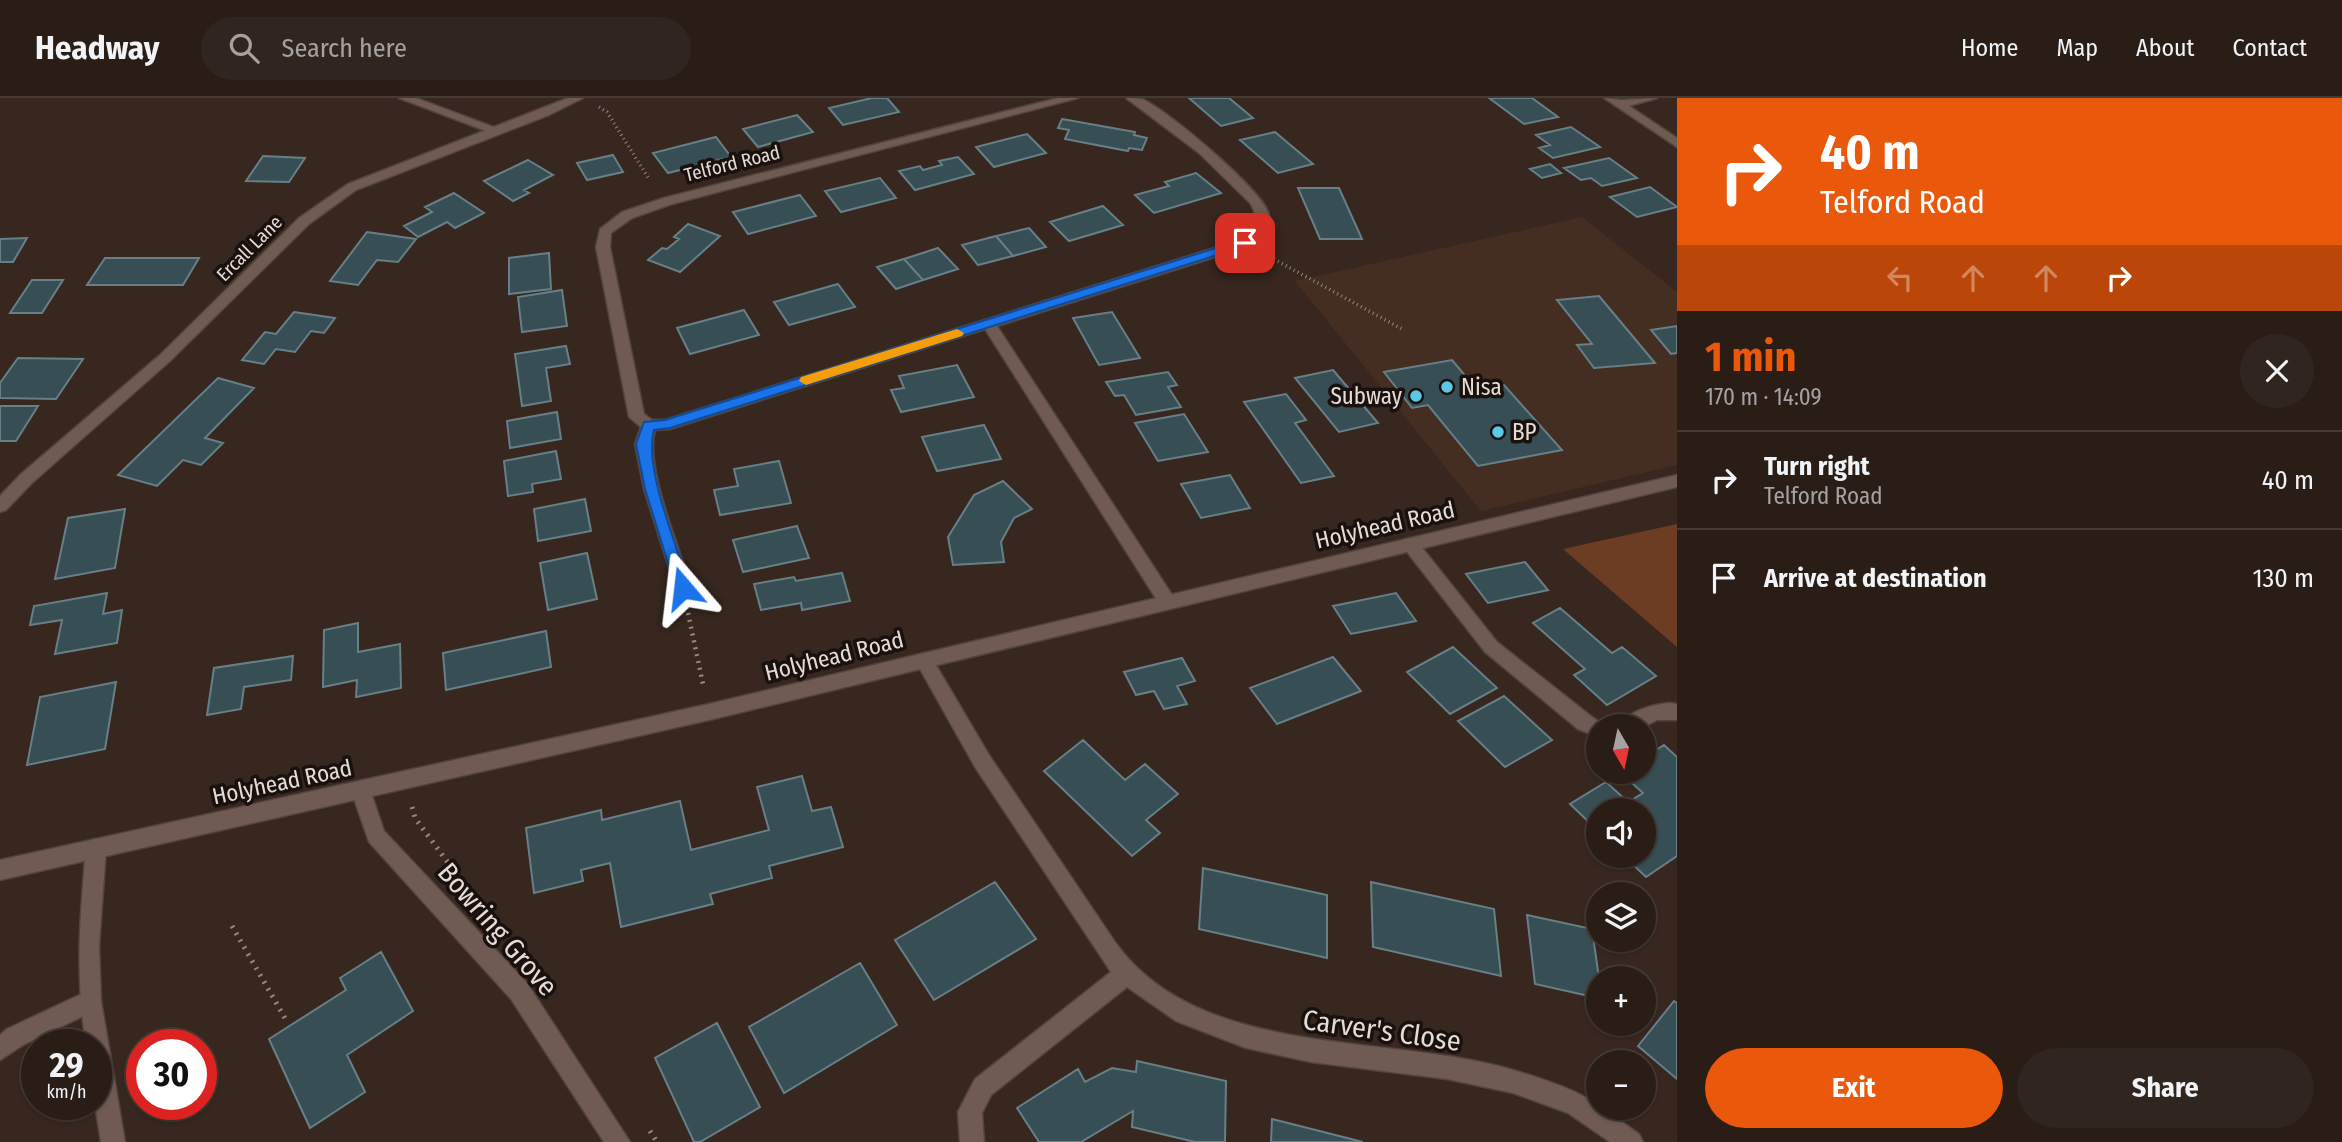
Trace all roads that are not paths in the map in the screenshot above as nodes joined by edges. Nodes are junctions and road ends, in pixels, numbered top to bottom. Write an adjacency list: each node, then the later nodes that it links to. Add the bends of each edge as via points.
1 (405, 98): 7 (street)
2 (577, 98): 7 (street, Ercall Lane)
3 (1072, 98): 10 (street, Telford Road, via 668,201 627,215 605,232 603,247 637,417)
4 (1132, 98): 9 (street, via 1184,135 1254,199 1263,214 1255,236 1245,243)
5 (1651, 98): 6 (street)
6 (1615, 101): 8 (street)
7 (498, 131): 12 (street, Ercall Lane, via 352,187 304,221 165,358)
8 (1677, 143)
9 (988, 323): 10 (street, via 665,425); 15 (street)
10 (649, 425): 14 (street, via 643,444 652,489)
11 (1677, 481): 13 (street, Holyhead Road)
12 (0, 506)
13 (1410, 544): 15 (street, Holyhead Road); 19 (street, via 1491,647)
14 (683, 588)
15 (1168, 603): 16 (street, Holyhead Road)
16 (924, 660): 20 (street, Holyhead Road); 23 (street, Carver's Close, via 982,761)
17 (1677, 712): 18 (street)
18 (1647, 714)
19 (1586, 723)
20 (362, 790): 21 (street, Holyhead Road); 27 (street, Bowring Grove, via 376,836 519,992)
21 (96, 848): 22 (street, Holyhead Road); 24 (street, via 88,946)
22 (0, 870)
23 (1126, 974): 28 (street, via 983,1087 970,1112); 29 (street, Carver's Close, via 1212,1026 1266,1044 1482,1073 1525,1084 1571,1104)
24 (90, 1001): 25 (street, via 15,1037); 26 (street)
25 (0, 1049)
26 (113, 1142)
27 (618, 1142)
28 (972, 1142)
29 (1631, 1142)

